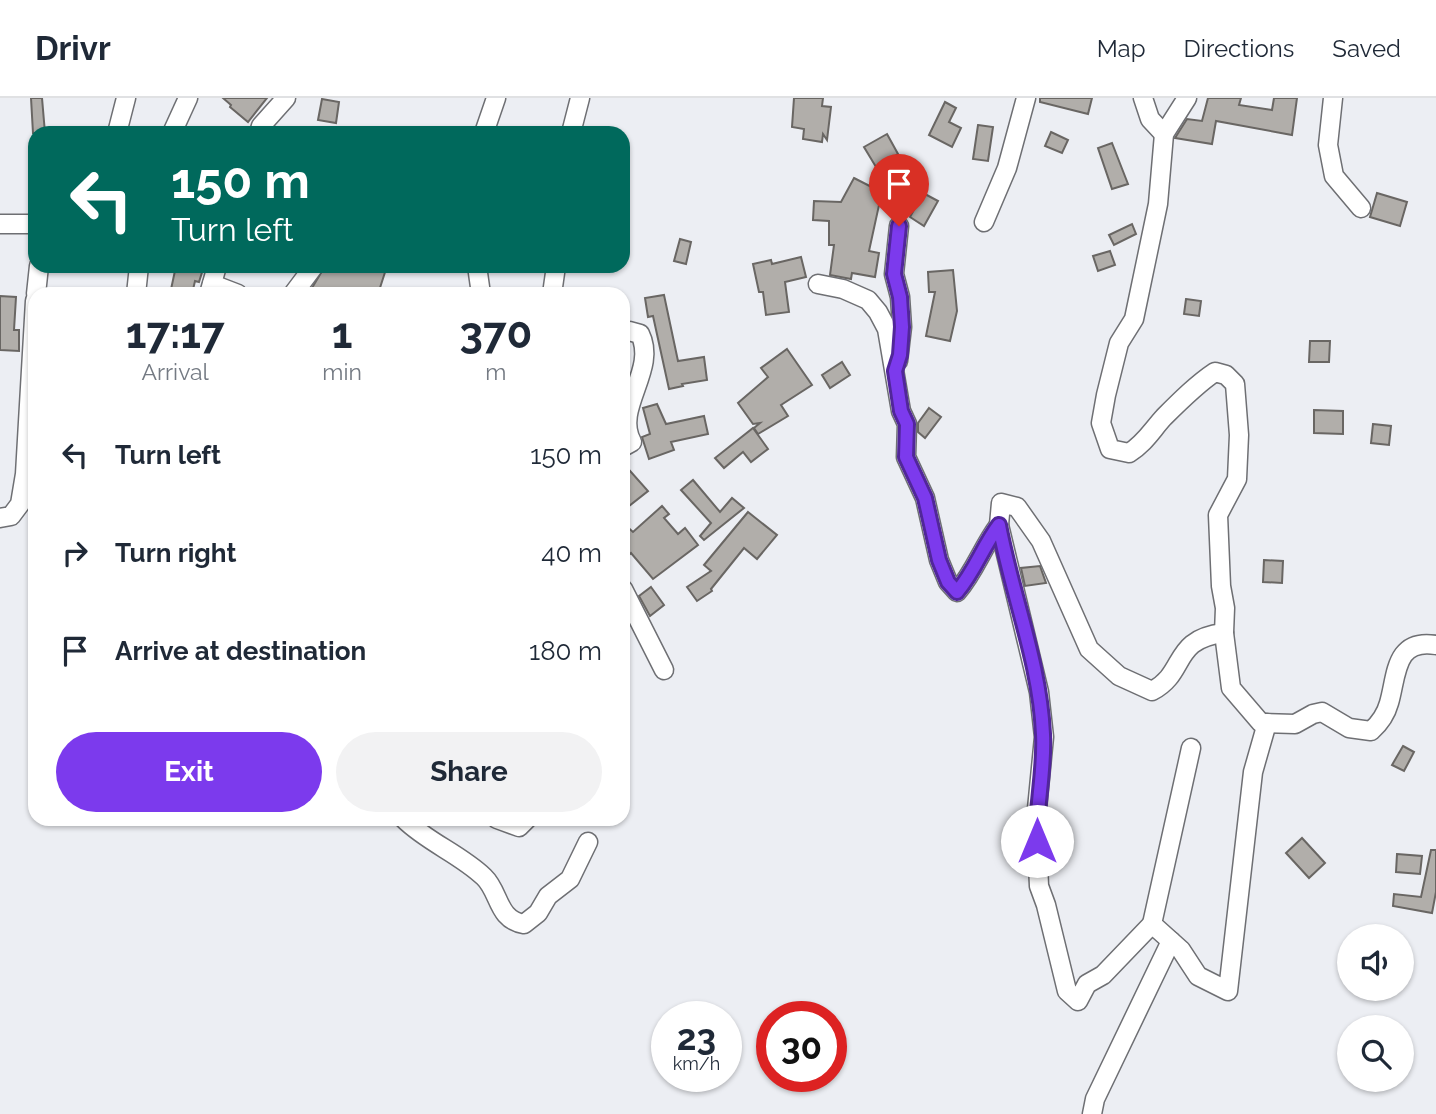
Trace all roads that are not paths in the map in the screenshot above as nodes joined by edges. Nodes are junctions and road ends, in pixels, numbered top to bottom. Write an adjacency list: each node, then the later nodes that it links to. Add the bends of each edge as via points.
1 (126, 98): 10 (street)
2 (188, 98): 11 (street)
3 (286, 98): 12 (street)
4 (496, 98): 13 (street)
5 (580, 98): 14 (street)
6 (1026, 98): 17 (street, via 1007,168)
7 (1143, 98): 15 (street, via 1150,119)
8 (1187, 98): 15 (street)
9 (1334, 98): 16 (street, via 1328,145 1334,176)
10 (119, 126)
11 (175, 126)
12 (261, 126)
13 (486, 126)
14 (573, 126)
15 (1164, 134): 29 (street, via 1158,204 1134,319 1119,343 1101,423 1110,449 1129,453 1215,372 1226,374 1235,384 1240,459 1237,479 1218,515)
16 (1361, 208)
17 (984, 222)
18 (0, 224): 19 (street)
19 (28, 225)
20 (899, 226): 23 (street, via 894,274 902,327)
21 (818, 284): 23 (street, via 868,300 887,329)
22 (630, 331): 24 (street, via 640,334 645,345)
23 (895, 371): 27 (street, via 907,424 906,457 925,498 939,560 957,592)
24 (630, 407)
25 (28, 422): 26 (street, via 20,504 11,516)
26 (0, 518)
27 (999, 525): 29 (street, via 1001,503 1017,507 1041,541 1089,649 1119,676 1152,691 1161,686 1195,640); 36 (street, via 1039,692 1044,737 1036,819 1039,886 1067,991 1077,1001 1087,984 1103,975)
28 (630, 603): 31 (street)
29 (1224, 633): 32 (street, via 1231,688 1261,723)
30 (1436, 645): 32 (street, via 1423,643 1408,650 1398,663 1387,708 1371,731 1349,729 1322,712 1294,724)
31 (664, 670)
32 (1267, 723): 37 (street, via 1253,772 1228,990 1198,976)
33 (1191, 748): 36 (street)
34 (411, 826): 35 (street, via 485,878 500,908 514,922 524,924 570,878)
35 (588, 842)
36 (1152, 924): 37 (street)
37 (1171, 941): 38 (street, via 1095,1099)
38 (1093, 1114)

